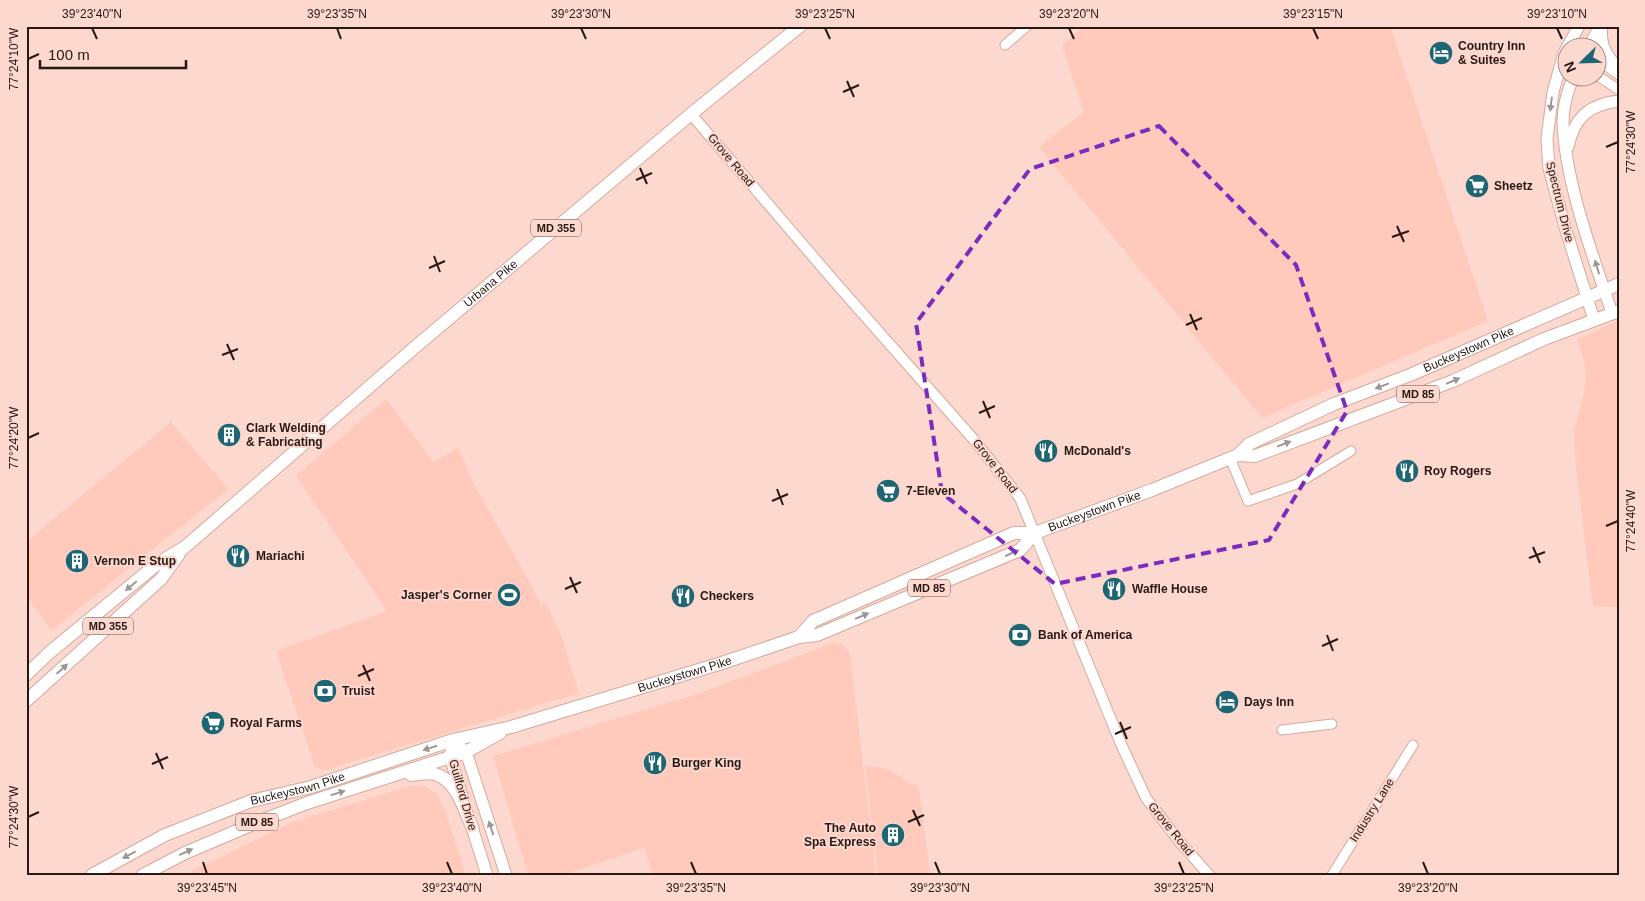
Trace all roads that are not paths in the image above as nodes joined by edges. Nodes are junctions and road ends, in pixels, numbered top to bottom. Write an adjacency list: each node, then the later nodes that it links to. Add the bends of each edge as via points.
1 (800, 26): 14 (main road, Urbana Pike / MD 355)
2 (1027, 26): 5 (street)
3 (1601, 26): 4 (main road); 7 (main road, via 1601,45)
4 (1594, 38)
5 (1005, 45)
6 (1608, 67): 8 (street)
7 (1619, 70)
8 (1619, 75)
9 (1558, 77): 18 (main road, Spectrum Drive, one-way to 18, via 1547,139 1550,168)
10 (1608, 83): 12 (street)
11 (1569, 88): 15 (main road, Spectrum Drive, via 1563,120)
12 (1619, 90)
13 (1619, 102): 15 (main road, via 1601,104 1588,110 1570,136)
14 (692, 114): 23 (street, Grove Road, via 980,447 1020,498); 24 (main road, Urbana Pike / MD 355, via 414,348)
15 (1567, 154): 17 (main road, Spectrum Drive, one-way to 15, via 1580,212)
16 (1619, 284): 17 (main road, Buckeystown Pike / MD 85)
17 (1604, 290): 18 (main road, Buckeystown Pike / MD 85); 19 (main road, Spectrum Drive)
18 (1586, 298): 20 (main road, Spectrum Drive); 22 (main road, Buckeystown Pike / MD 85, one-way to 22, via 1410,375 1334,404 1249,444)
19 (1615, 312): 20 (main road, Buckeystown Pike / MD 85)
20 (1594, 320): 22 (main road, Buckeystown Pike / MD 85, one-way to 20, via 1255,456 1436,388)
21 (1351, 451): 22 (street, via 1297,484 1248,501)
22 (1234, 456): 23 (main road, Buckeystown Pike / MD 85)
23 (1034, 533): 28 (main road, Buckeystown Pike / MD 85, via 1014,533 813,621 799,637); 40 (street, Grove Road, via 1146,798)
24 (185, 547): 25 (main road, Urbana Pike / MD 355, one-way to 25, via 157,564 50,652); 26 (main road, Urbana Pike / MD 355, one-way to 24, via 160,579)
25 (26, 676)
26 (26, 701)
27 (1332, 724): 29 (street)
28 (511, 727): 30 (main road, Buckeystown Pike / MD 85); 32 (main road, Buckeystown Pike / MD 85)
29 (1282, 730)
30 (453, 740): 32 (main road, Guilford Drive); 33 (main road, Guilford Drive); 36 (main road, Buckeystown Pike / MD 85, one-way to 36, via 311,788 251,801 165,835)
31 (1413, 745): 41 (street, Industry Lane)
32 (466, 752): 33 (main road, Buckeystown Pike / MD 85); 39 (main road, Guilford Drive, one-way to 32)
33 (450, 757): 34 (main road, Buckeystown Pike / MD 85); 35 (main road, Guilford Drive)
34 (376, 781): 35 (main road, via 425,773 444,778 457,795); 37 (main road, Buckeystown Pike / MD 85, one-way to 34, via 184,853 258,822)
35 (473, 830): 38 (main road, Guilford Drive)
36 (92, 875)
37 (143, 875)
38 (487, 875)
39 (506, 875)
40 (1209, 875)
41 (1332, 875)

